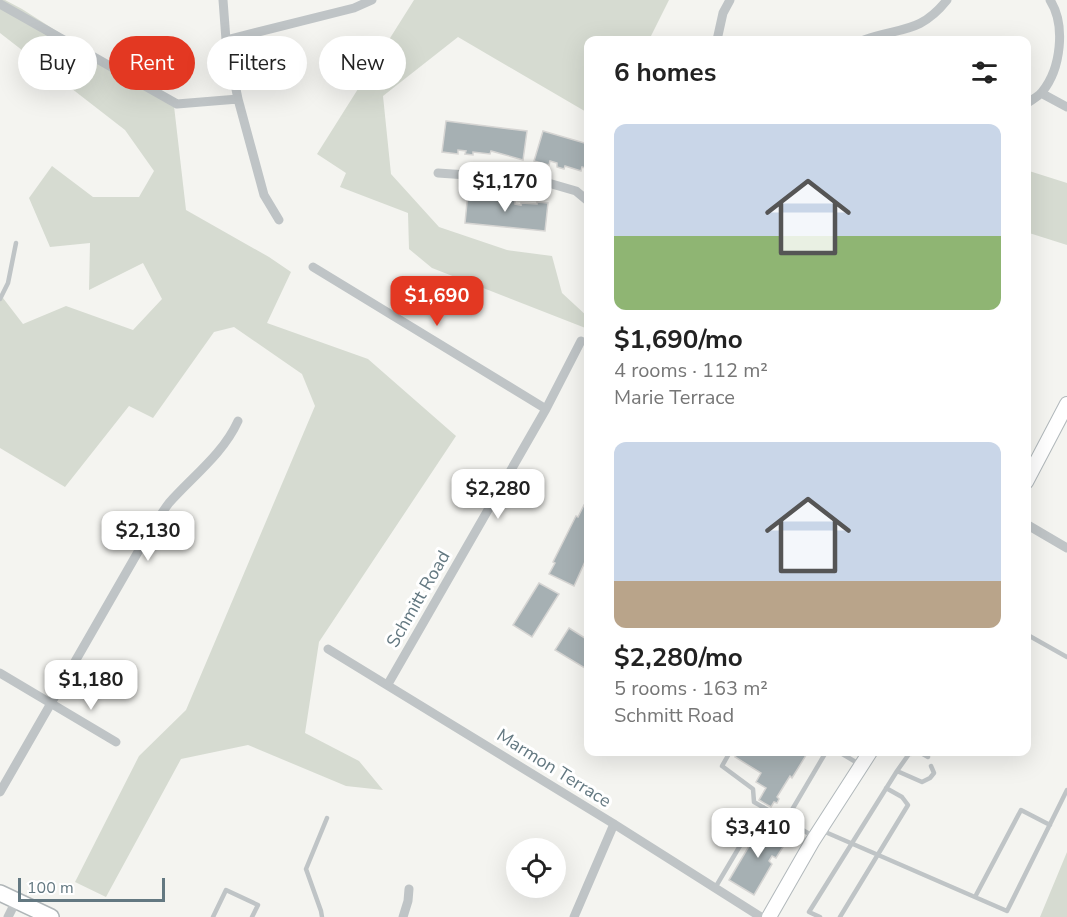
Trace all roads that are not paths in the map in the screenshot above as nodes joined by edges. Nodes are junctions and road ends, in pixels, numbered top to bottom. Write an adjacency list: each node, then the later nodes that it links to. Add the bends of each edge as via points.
1 (223, 0): 7 (street)
2 (372, 0): 8 (street)
3 (730, 0): 9 (street)
4 (947, 0): 10 (street, via 937,13 916,27)
5 (1050, 0): 12 (street, via 1059,27 1059,50 1052,75)
6 (0, 4): 13 (street, via 177,104)
7 (226, 36)
8 (242, 36)
9 (718, 36)
10 (875, 36)
11 (236, 90): 13 (street)
12 (1041, 93): 14 (street); 15 (street)
13 (238, 99): 18 (street, via 264,195)
14 (1031, 100)
15 (1067, 107)
16 (438, 173): 17 (street, via 538,180 576,191)
17 (584, 198)
18 (279, 220)
19 (16, 243): 21 (lane, via 8,283)
20 (313, 267): 24 (street)
21 (0, 299)
22 (581, 341): 24 (street, Schmitt Road)
23 (1067, 404): 26 (main road)
24 (546, 410): 33 (street, Schmitt Road)
25 (238, 421): 34 (street, via 225,444 168,504)
26 (1031, 472)
27 (1031, 527): 28 (street)
28 (1067, 548)
29 (1031, 637): 31 (lane)
30 (328, 649): 33 (street, Marmon Terrace)
31 (1067, 657)
32 (0, 673): 34 (street)
33 (388, 684): 50 (street, Marmon Terrace)
34 (52, 704): 35 (street); 46 (street)
35 (116, 742)
36 (728, 756): 47 (lane, via 722,766 753,789 754,802)
37 (824, 756): 49 (lane)
38 (846, 756): 41 (lane)
39 (867, 756): 41 (main road)
40 (908, 756): 43 (lane)
41 (861, 765): 52 (main road)
42 (931, 766): 43 (lane, via 934,773 922,782)
43 (897, 771): 44 (lane)
44 (886, 788): 53 (lane); 54 (lane, via 908,805)
45 (1067, 789): 51 (lane)
46 (0, 792)
47 (763, 807): 49 (lane); 55 (lane)
48 (327, 818): 64 (lane, via 306,869)
49 (786, 820): 52 (lane)
50 (614, 824): 55 (street, Marmon Terrace); 66 (street)
51 (1050, 825): 58 (lane, via 1021,810); 58 (lane, via 1007,911)
52 (818, 833): 53 (lane); 68 (main road)
53 (851, 843): 54 (lane); 69 (lane, via 809,912)
54 (878, 855): 58 (lane); 70 (lane)
55 (715, 888): 67 (street, Marmon Terrace)
56 (409, 889): 65 (street)
57 (0, 893): 59 (main road)
58 (975, 897)
59 (16, 901): 60 (street); 61 (main road)
60 (8, 917)
61 (51, 917)
62 (213, 917): 63 (lane, via 226,890 258,905)
63 (252, 917)
64 (322, 917)
65 (403, 917)
66 (574, 917)
67 (761, 917)
68 (769, 917)
69 (819, 917)
70 (840, 917)

